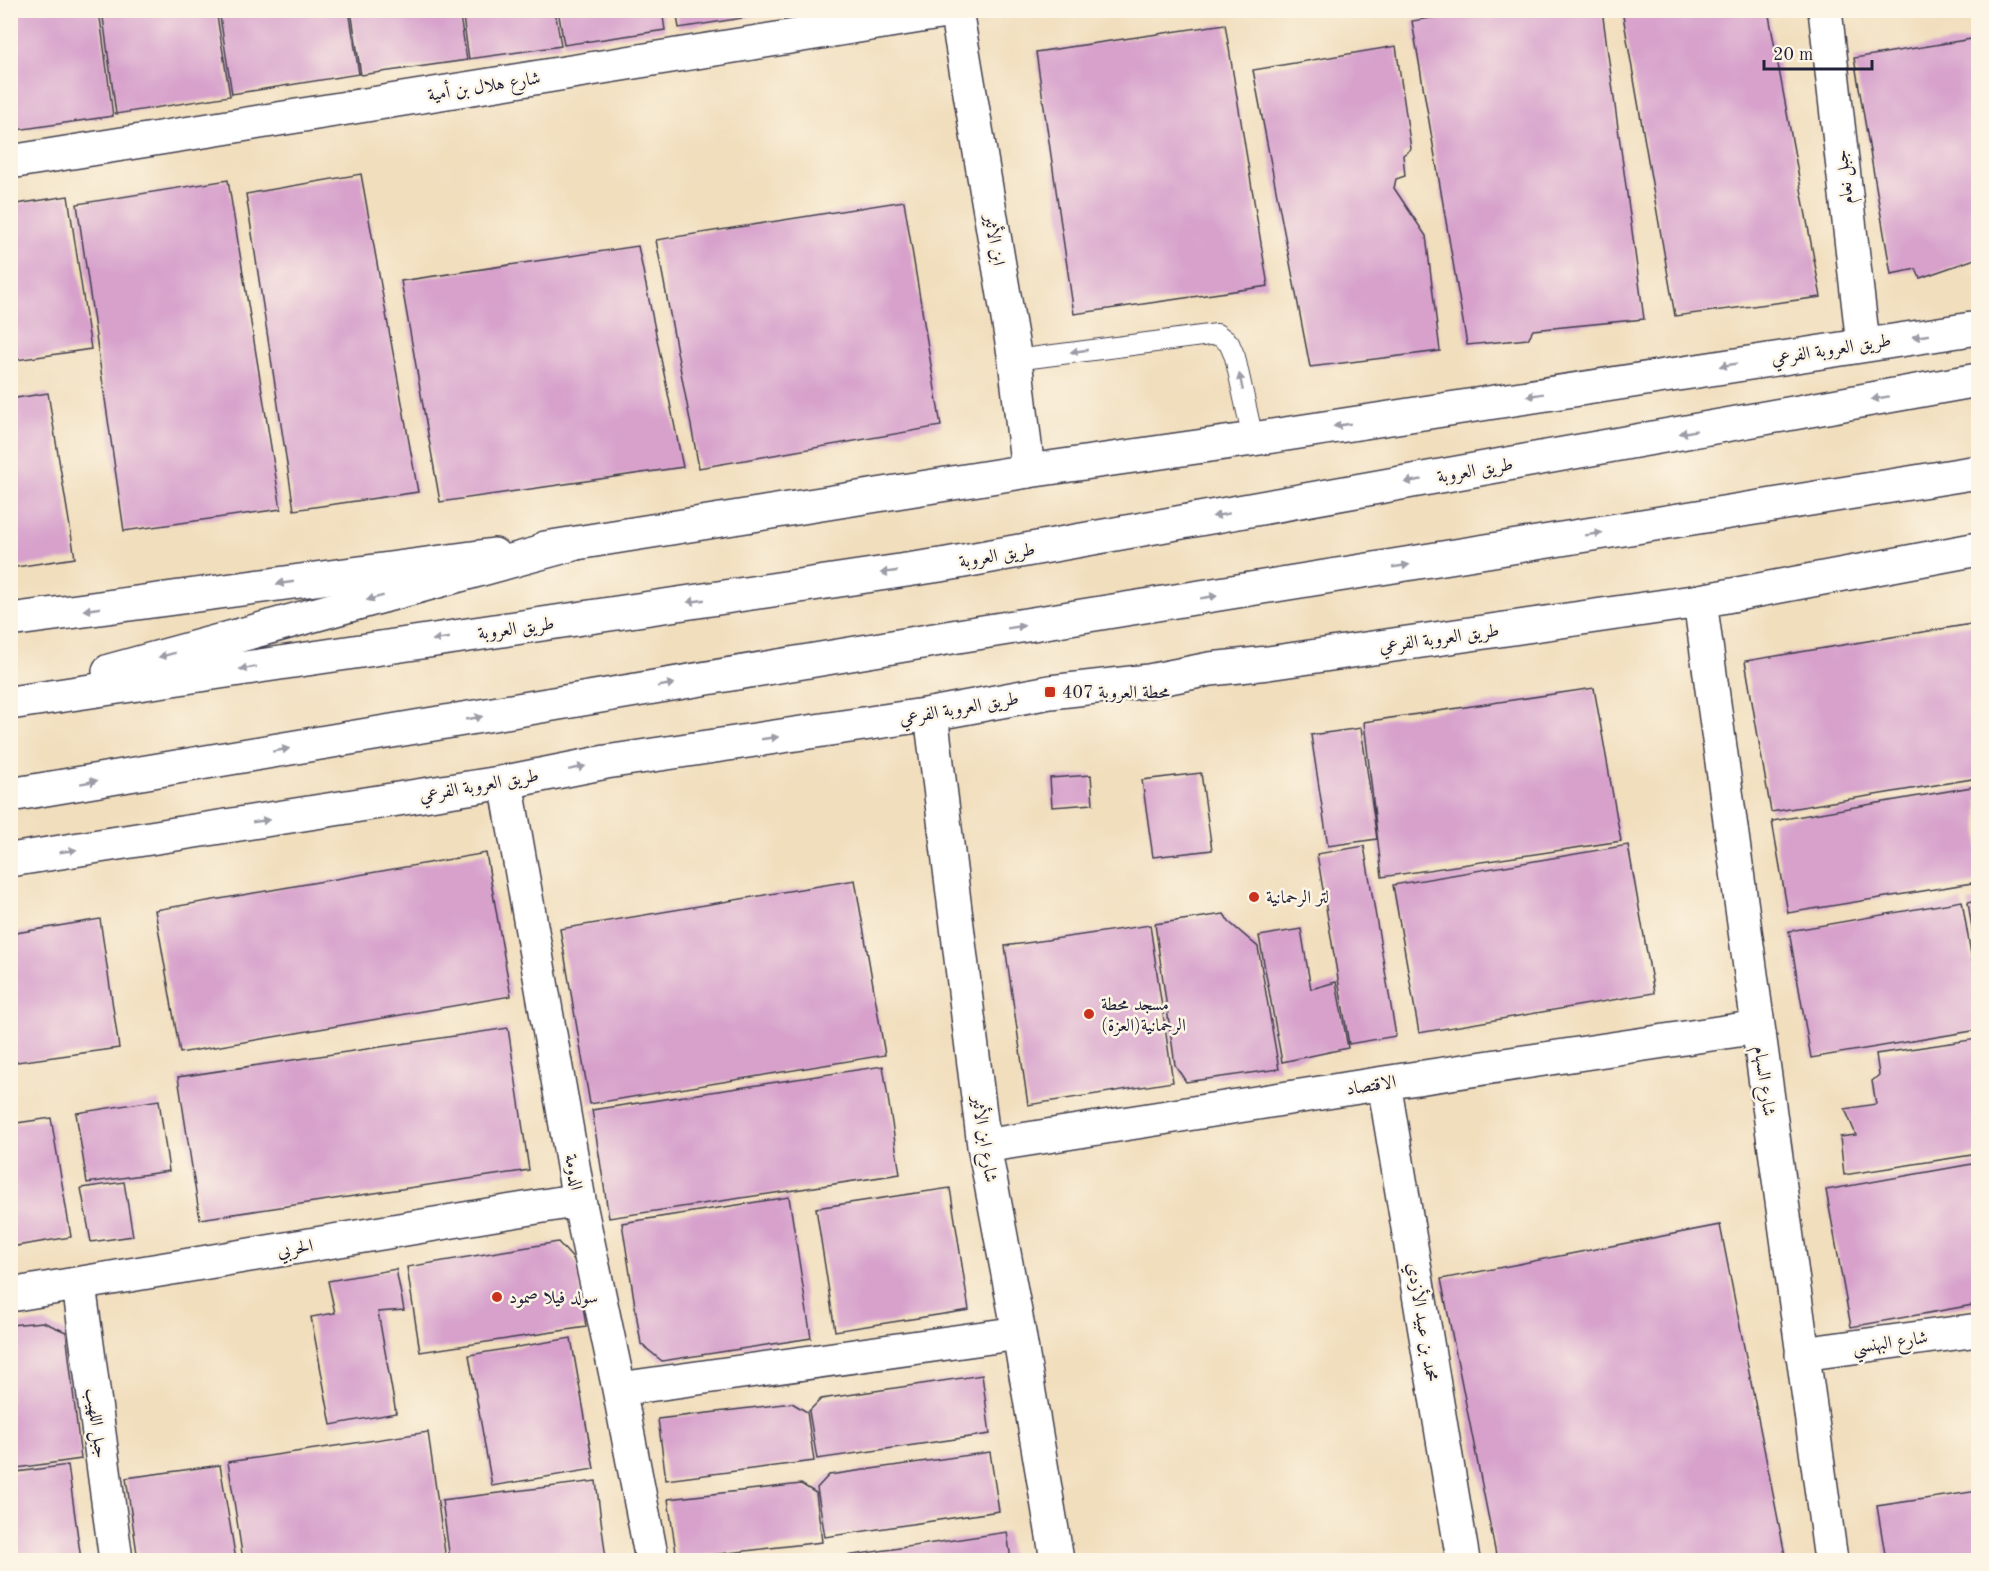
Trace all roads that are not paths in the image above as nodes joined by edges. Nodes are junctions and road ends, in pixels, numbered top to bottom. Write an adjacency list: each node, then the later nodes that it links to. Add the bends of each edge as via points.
1 (1825, 10): 5 (street, جبل نعام)
2 (957, 11): 3 (street, شارع هلال بن أمية); 6 (street, ابن الأثير)
3 (10, 162)
4 (1978, 328): 5 (street, طريق العروبة الفرعي, one-way to 5)
5 (1863, 344): 8 (street, طريق العروبة الفرعي, one-way to 8)
6 (1015, 360): 8 (lane, one-way to 6, via 1235,357 1229,343 1216,334); 9 (street, ابن الأثير)
7 (1978, 380): 16 (street, طريق العروبة, one-way to 16, via 947,564)
8 (1253, 439): 9 (street, طريق العروبة الفرعي)
9 (1028, 471): 11 (street, طريق العروبة الفرعي)
10 (1978, 472): 19 (street, one-way to 10, via 958,636)
11 (573, 544): 14 (street, طريق العروبة الفرعي, one-way to 14); 15 (street, one-way to 15)
12 (1978, 549): 13 (street, طريق العروبة الفرعي)
13 (1700, 601): 17 (street, طريق العروبة الفرعي, via 1050,692); 21 (street, شارع السهام)
14 (10, 620)
15 (10, 698)
16 (10, 704)
17 (932, 714): 18 (street, طريق العروبة الفرعي, one-way to 17, via 606,762); 23 (street, شارع ابن الأثير)
18 (506, 782): 20 (street, طريق العروبة الفرعي, one-way to 18); 24 (street, الدومة)
19 (10, 795)
20 (10, 860)
21 (1758, 1027): 22 (street, الاقتصاد); 29 (street, شارع السهام)
22 (1384, 1083): 23 (street, الاقتصاد); 34 (street, محمد بن عبيد الأزدي)
23 (984, 1146): 28 (street, شارع ابن الأثير)
24 (579, 1200): 25 (street, الحربي); 30 (street, الدومة)
25 (79, 1285): 26 (street, الحربي); 31 (street, جبل اللهيب)
26 (10, 1295)
27 (1978, 1330): 29 (street, شارع البهنسي)
28 (1019, 1333): 30 (street); 33 (street, شارع ابن الأثير)
29 (1802, 1354): 35 (street, شارع السهام)
30 (619, 1389): 32 (street, الدومة)
31 (116, 1560)
32 (651, 1560)
33 (1058, 1560)
34 (1463, 1560)
35 (1831, 1560)

